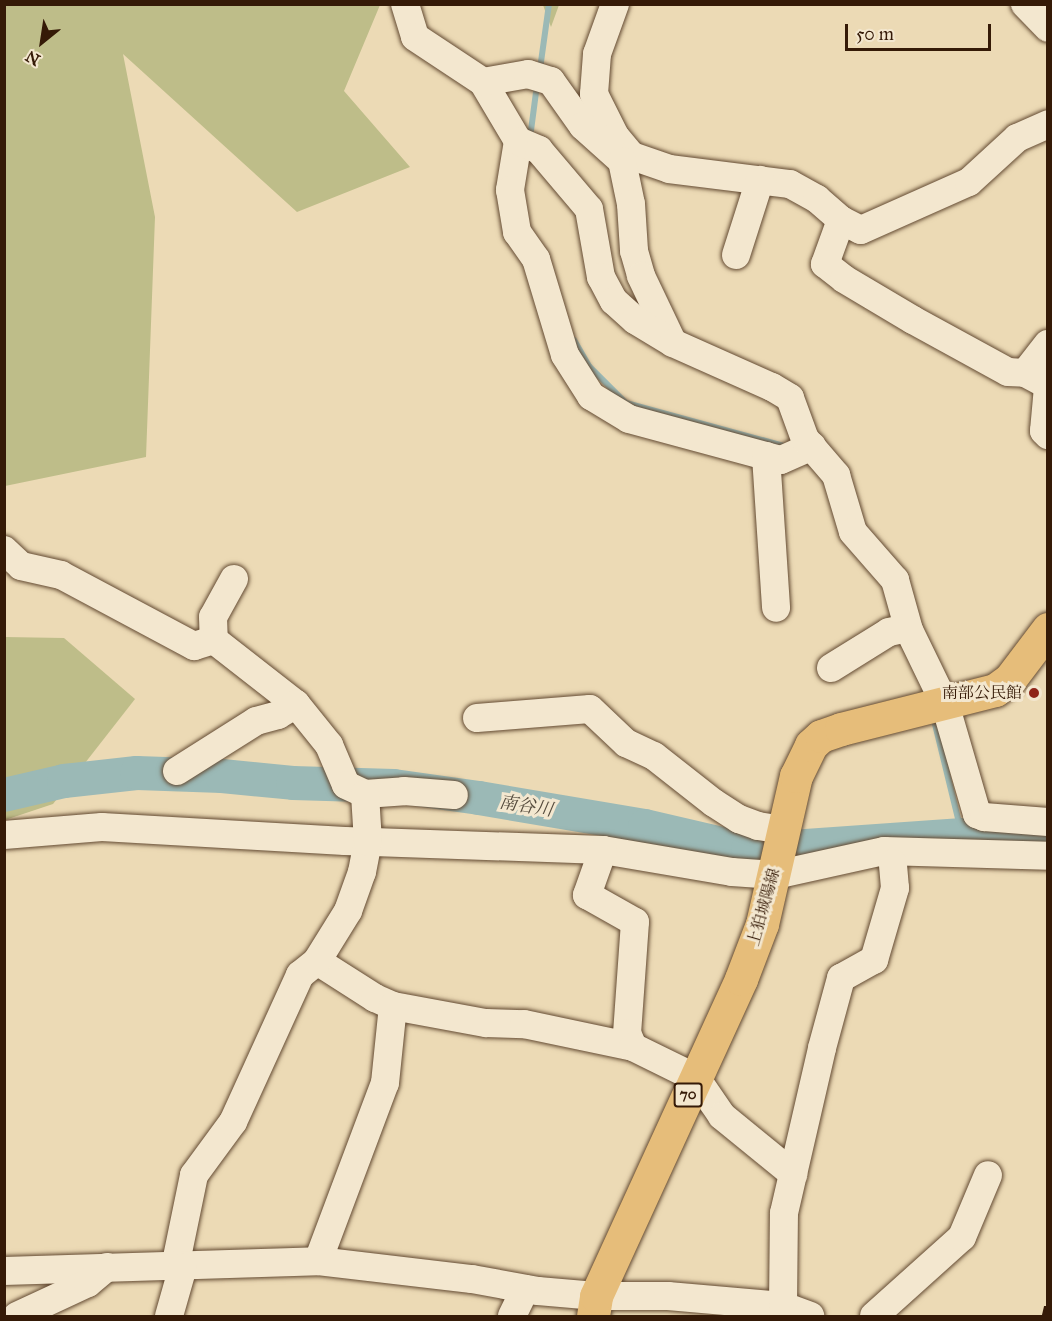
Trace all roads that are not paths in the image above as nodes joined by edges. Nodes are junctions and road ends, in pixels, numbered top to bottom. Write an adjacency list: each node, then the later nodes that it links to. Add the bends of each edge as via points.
1 (405, 4): 5 (street, via 415,37)
2 (615, 4): 8 (street, via 597,54 594,94)
3 (1025, 4): 4 (street)
4 (1047, 28)
5 (483, 82): 7 (street); 8 (street, via 528,74 551,81 583,126)
6 (1047, 124): 10 (street, via 1017,138 969,182 861,230)
7 (518, 141): 12 (street, via 539,150 589,209 601,277 614,301 634,320); 17 (street, via 510,190 517,232 536,259 565,355 591,396 629,419)
8 (620, 152): 9 (street, via 669,169); 12 (street, via 634,251 641,276)
9 (760, 180): 10 (street, via 790,184 817,199); 11 (street)
10 (841, 220): 14 (street, via 825,264 913,320 1008,372)
11 (736, 255)
12 (673, 343): 16 (street, via 790,398 805,439)
13 (1047, 344): 14 (street)
14 (1040, 382): 15 (street)
15 (1047, 435)
16 (812, 446): 17 (street, via 781,460); 21 (street, via 836,475 853,532 895,580)
17 (766, 456): 20 (street)
18 (4, 550): 23 (street, via 21,566 61,575 194,646)
19 (234, 579): 23 (street, via 213,617)
20 (776, 608)
21 (908, 628): 24 (street, via 888,632); 26 (street)
22 (1047, 629): 26 (main road, 上狛城陽線 / 70, via 1010,680 995,690)
23 (214, 640): 25 (street)
24 (831, 668)
25 (296, 704): 28 (street, via 278,716 256,721); 29 (street, via 329,745 346,784)
26 (945, 704): 31 (street, via 977,814); 32 (main road, 上狛城陽線 / 70, via 820,736 811,745 796,776)
27 (477, 718): 32 (street, via 590,709 626,743 654,756 714,803 748,822)
28 (177, 771)
29 (365, 794): 30 (street, via 404,791); 34 (street)
30 (454, 795)
31 (1047, 822)
32 (782, 833): 38 (main road, 上狛城陽線 / 70)
33 (4, 835): 34 (street, via 102,827)
34 (368, 842): 35 (street); 40 (street, via 348,911)
35 (603, 850): 38 (street, via 732,872); 42 (street, via 587,895 635,922 627,1033)
36 (1047, 856): 38 (street, via 884,851)
37 (893, 863): 38 (street); 39 (street, via 973,868); 44 (street, via 895,888 874,960 841,978)
38 (784, 872): 43 (main road, 上狛城陽線 / 70)
39 (992, 876)
40 (317, 961): 41 (street); 48 (street, via 300,975 233,1122 194,1175)
41 (393, 1006): 42 (street, via 486,1023 524,1024); 46 (street, via 385,1083)
42 (633, 1047): 43 (street)
43 (696, 1078): 44 (street, via 722,1116); 51 (main road, 上狛城陽線 / 70)
44 (793, 1174): 52 (street, via 784,1213)
45 (988, 1175): 57 (street, via 962,1237)
46 (318, 1261): 48 (street); 50 (street)
47 (107, 1267): 48 (street); 49 (street); 53 (street, via 88,1283)
48 (179, 1267): 54 (street)
49 (4, 1271)
50 (525, 1289): 51 (street); 55 (street)
51 (595, 1306): 52 (street, via 668,1296)
52 (776, 1310): 56 (street)
53 (17, 1317)
54 (169, 1317)
55 (512, 1317)
56 (810, 1317)
57 (874, 1317)

